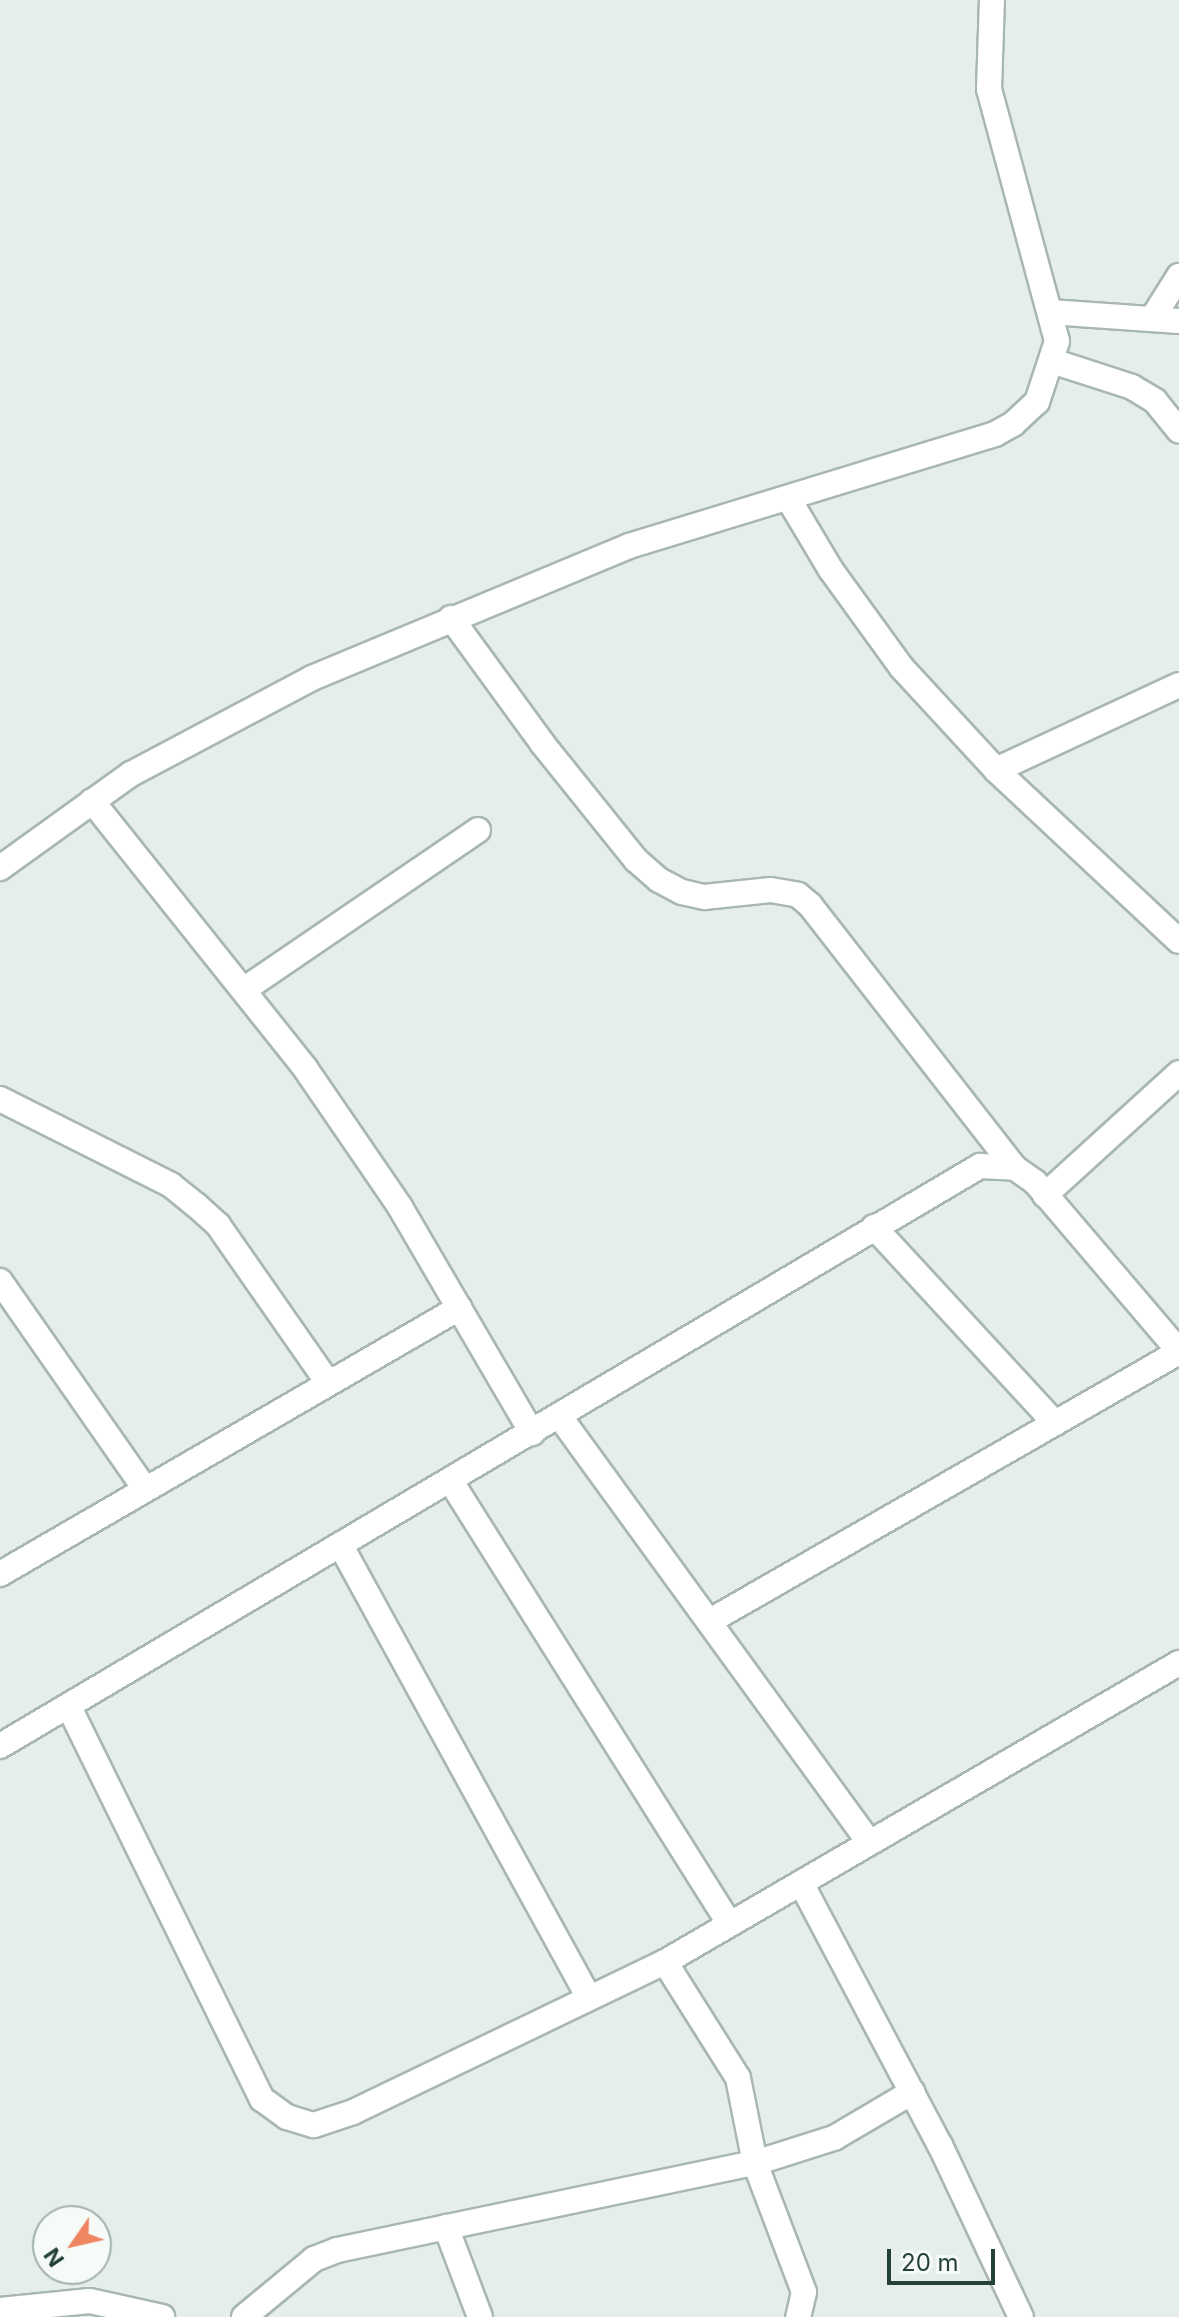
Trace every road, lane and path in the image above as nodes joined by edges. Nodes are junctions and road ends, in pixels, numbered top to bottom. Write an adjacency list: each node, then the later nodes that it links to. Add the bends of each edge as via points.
1 (992, 0): 3 (street, via 989,89)
2 (1179, 276): 4 (street)
3 (1050, 312): 4 (street); 6 (street, via 1057,341)
4 (1152, 319): 5 (street)
5 (1179, 321)
6 (1052, 361): 7 (street, via 1132,387 1155,401); 8 (street, via 1037,402 995,434)
7 (1179, 431)
8 (788, 498): 9 (street, via 629,546); 11 (street, via 831,570 902,668)
9 (451, 618): 12 (street, via 312,678 131,774); 19 (street, via 617,837 659,880 704,897 771,890 798,895 810,905)
10 (1179, 685): 11 (street)
11 (996, 770): 15 (street)
12 (92, 801): 14 (street); 16 (street)
13 (478, 830): 16 (street)
14 (0, 868)
15 (1179, 941)
16 (245, 989): 23 (street, via 384,1183)
17 (1179, 1073): 20 (street)
18 (0, 1099): 25 (street, via 171,1185 196,1205 218,1225)
19 (1015, 1168): 20 (street); 21 (street, via 980,1166)
20 (1045, 1195): 24 (street)
21 (874, 1227): 26 (street); 27 (street)
22 (0, 1281): 30 (street)
23 (459, 1308): 25 (street); 28 (street)
24 (1179, 1351): 27 (street)
25 (327, 1381): 30 (street)
26 (560, 1417): 28 (street); 33 (street)
27 (1055, 1423): 33 (street)
28 (532, 1433): 29 (street)
29 (450, 1480): 31 (street); 39 (street)
30 (145, 1489): 32 (street)
31 (341, 1546): 35 (street); 41 (street)
32 (0, 1574)
33 (710, 1621): 37 (street)
34 (1179, 1663): 37 (street)
35 (69, 1707): 36 (street); 41 (street, via 262,2099 287,2117 314,2125 353,2112)
36 (0, 1746)
37 (869, 1842): 38 (street)
38 (801, 1883): 39 (street); 42 (street)
39 (729, 1923): 40 (street)
40 (665, 1962): 41 (street); 43 (street, via 738,2078)
41 (588, 1996)
42 (912, 2092): 43 (street, via 834,2138); 50 (street)
43 (755, 2163): 44 (street); 49 (street, via 804,2292)
44 (446, 2227): 47 (street, via 314,2259); 48 (street)
45 (0, 2310): 46 (street, via 90,2301)
46 (162, 2317)
47 (244, 2317)
48 (480, 2317)
49 (798, 2317)
50 (1021, 2317)

